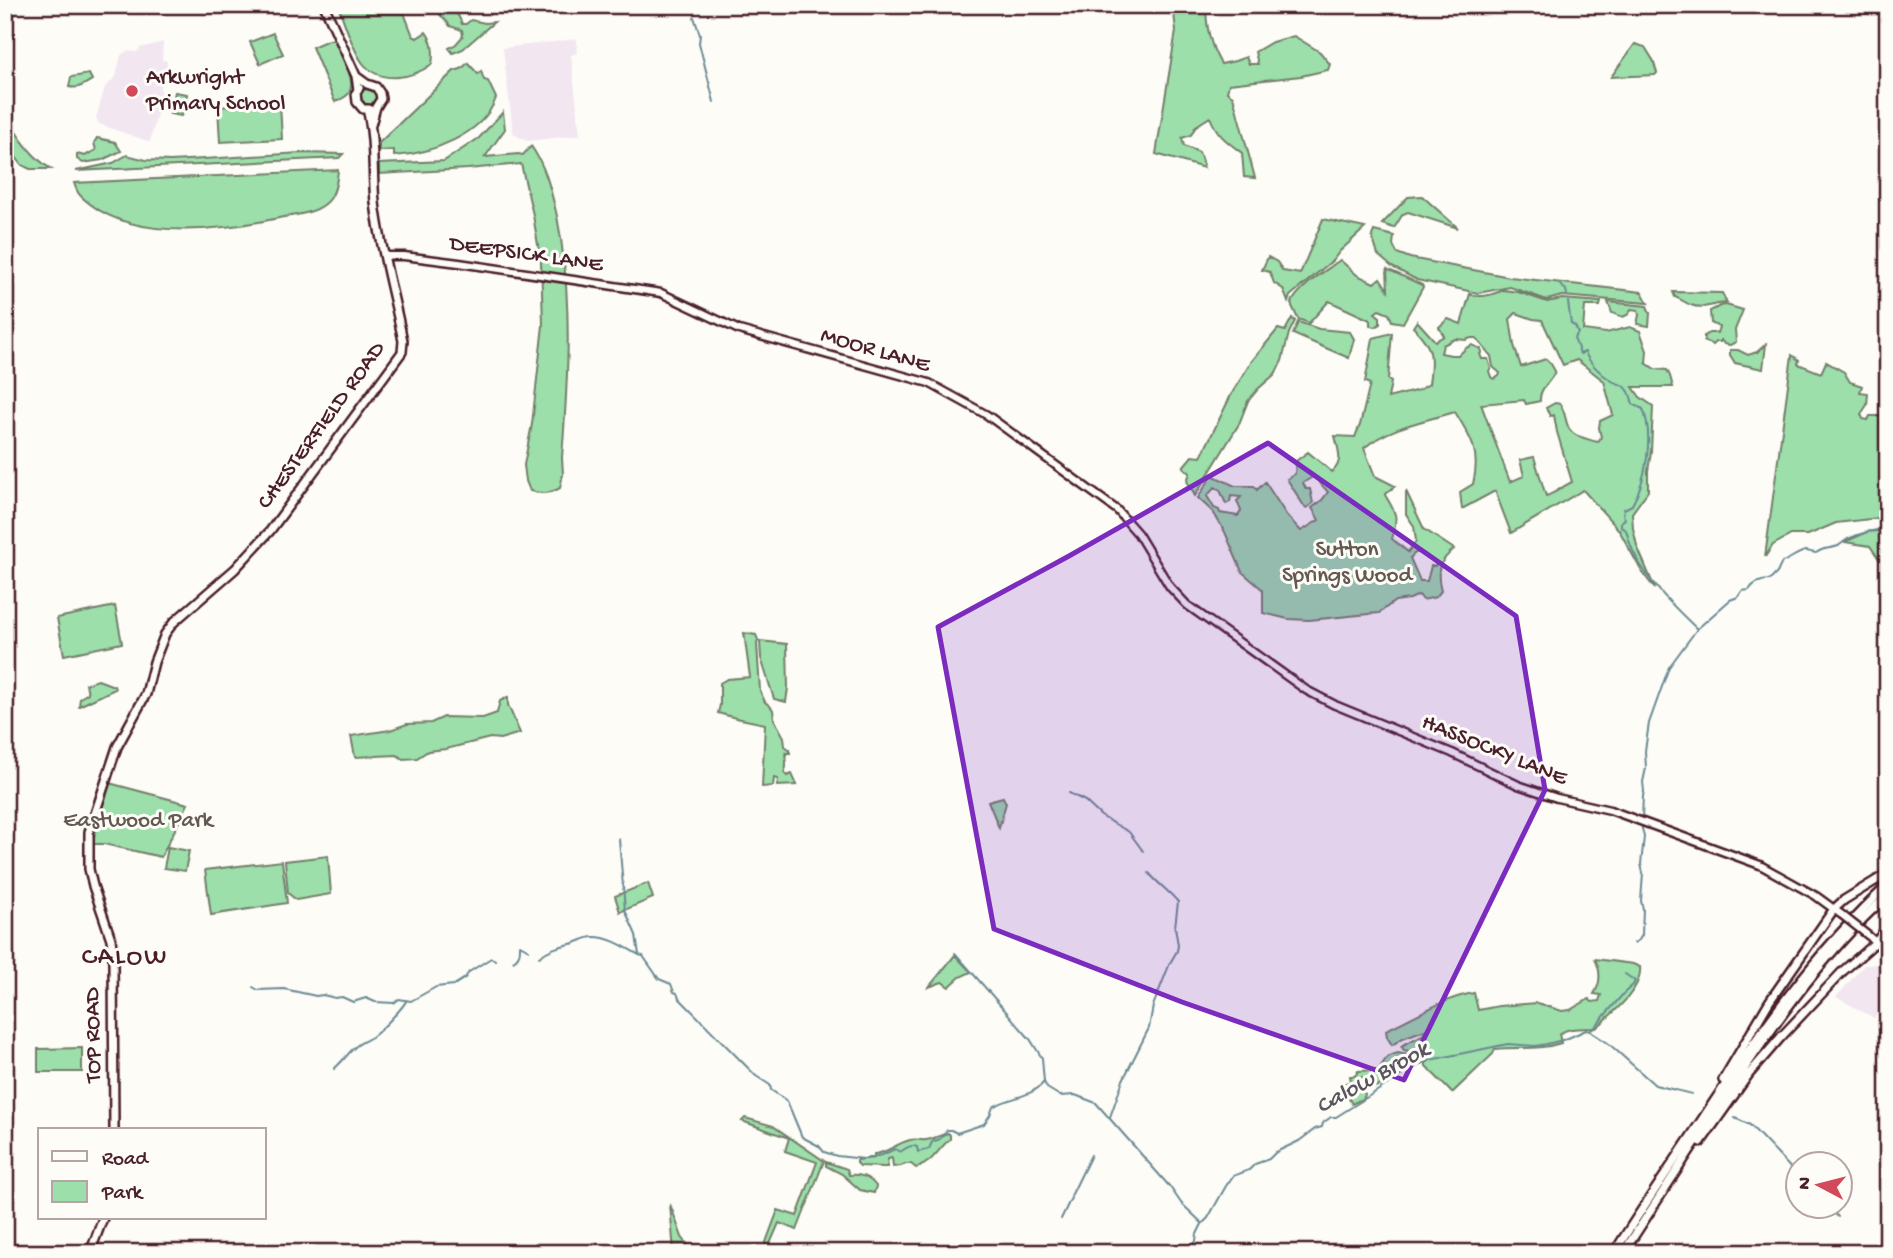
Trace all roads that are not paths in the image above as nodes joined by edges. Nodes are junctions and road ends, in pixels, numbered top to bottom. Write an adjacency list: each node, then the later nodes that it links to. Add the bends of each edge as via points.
1 (324, 5): 2 (main road)
2 (362, 80): 3 (main road); 3 (main road); 4 (main road, via 380,93)
3 (358, 90): 5 (main road, CHESTERFIELD ROAD, via 357,102)
4 (376, 107): 5 (main road); 6 (main road, CHESTERFIELD ROAD)
5 (366, 109): 6 (main road, CHESTERFIELD ROAD)
6 (371, 126): 7 (main road, CHESTERFIELD ROAD, via 375,202)
7 (385, 257): 8 (main road, DEEPSICK LANE, via 459,263); 10 (main road, CHESTERFIELD ROAD, via 403,341 400,354 270,531 235,569 174,622)
8 (662, 293): 9 (main road, MOOR LANE, via 739,330 929,383 987,415 1118,510)
9 (1129, 524): 14 (main road, HASSOCKY LANE, via 1170,587 1188,606 1306,690 1518,785 1610,810 1760,865)
10 (154, 662): 18 (main road, TOP ROAD, via 146,694 117,747 89,832 89,869 113,955)
11 (1888, 873): 14 (main road)
12 (1888, 885): 19 (main road, via 1791,990)
13 (1888, 895): 20 (main road, via 1821,964)
14 (1834, 909): 16 (main road, HASSOCKY LANE, bridge); 19 (main road, via 1757,1020)
15 (1888, 926): 16 (main road)
16 (1873, 939): 17 (main road, HASSOCKY LANE); 20 (main road, via 1749,1074)
17 (1888, 950)
18 (114, 1128)
19 (1696, 1129): 23 (main road)
20 (1678, 1169): 24 (main road)
21 (102, 1220): 22 (main road)
22 (90, 1253)
23 (1614, 1253)
24 (1623, 1253)

